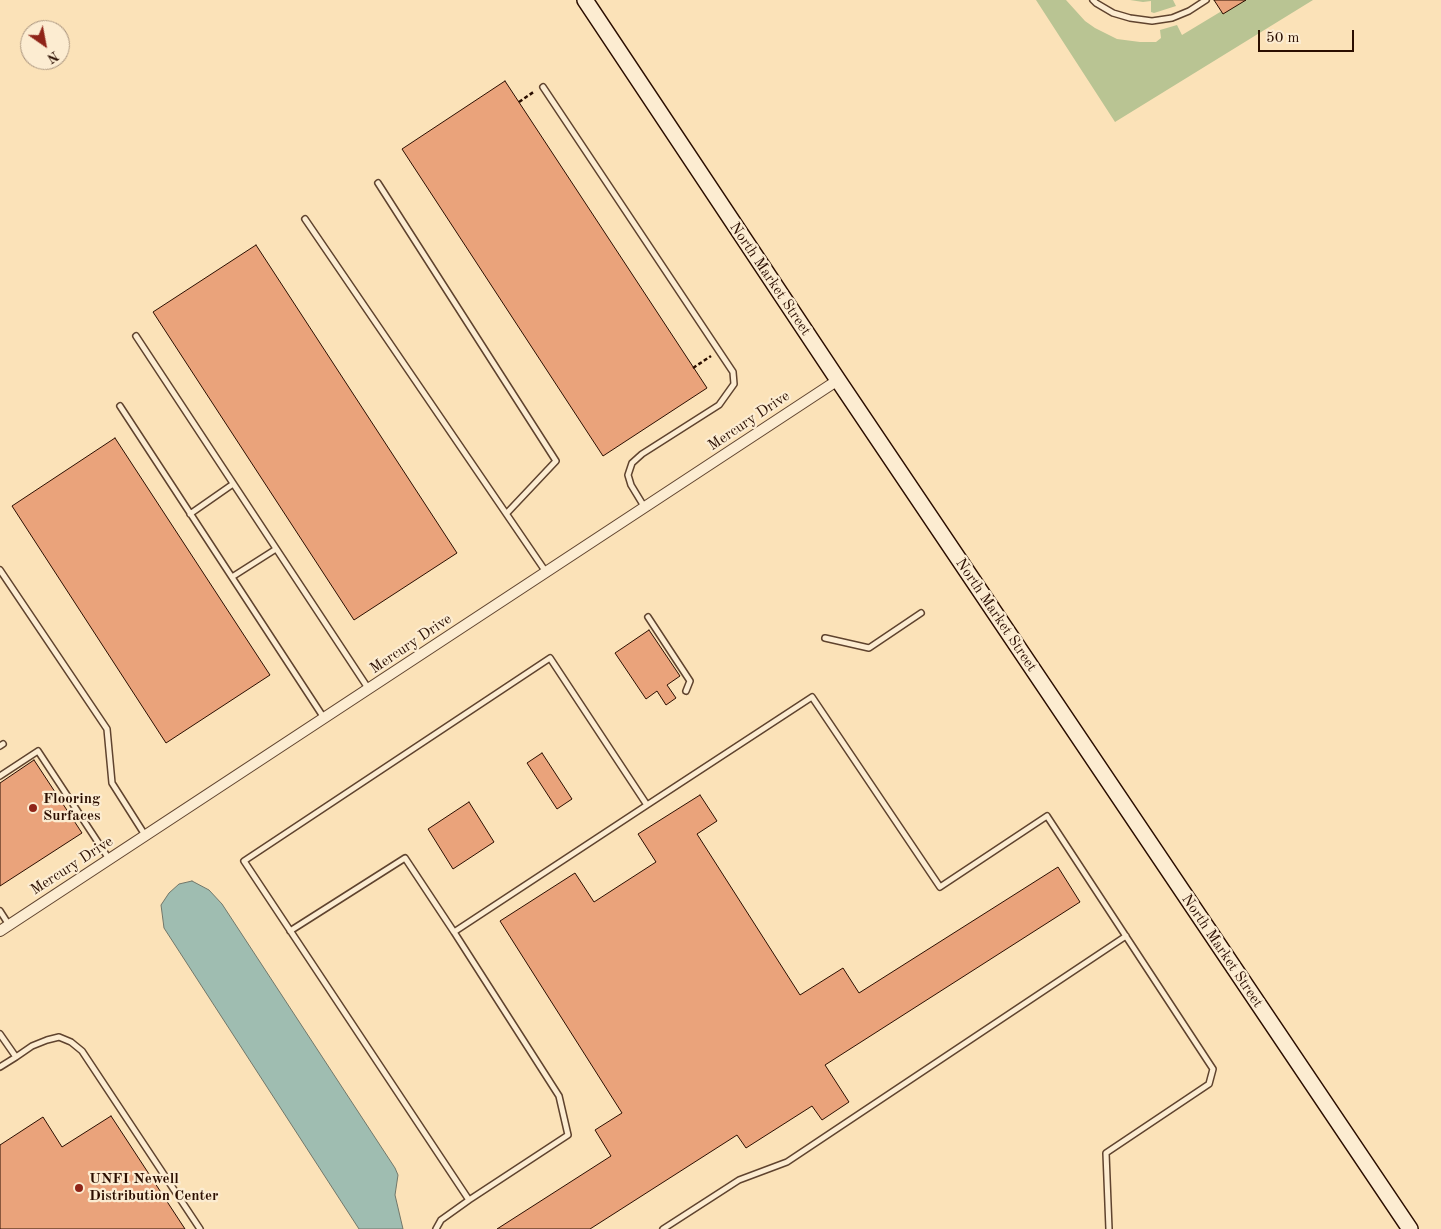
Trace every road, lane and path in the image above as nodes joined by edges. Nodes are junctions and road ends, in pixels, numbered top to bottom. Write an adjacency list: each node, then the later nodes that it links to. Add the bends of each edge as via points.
1 (585, 0): 11 (main road, North Market Street)
2 (1093, 0): 3 (lane, via 1113,13 1152,21 1172,18)
3 (1206, 0)
4 (543, 86): 5 (path); 9 (lane)
5 (519, 102)
6 (378, 183): 15 (lane, via 556,461)
7 (305, 219): 15 (lane)
8 (136, 336): 13 (lane)
9 (719, 351): 10 (path); 14 (lane, via 733,372 734,384 727,394 719,404 632,463 628,475)
10 (693, 368)
11 (838, 380): 14 (street, Mercury Drive); 44 (main road, North Market Street)
12 (120, 406): 16 (lane)
13 (233, 484): 16 (lane); 17 (lane)
14 (645, 508): 19 (street, Mercury Drive)
15 (507, 513): 19 (lane)
16 (190, 514): 20 (lane)
17 (276, 549): 20 (lane); 24 (lane)
18 (0, 570): 29 (lane, via 107,729 112,783)
19 (546, 572): 24 (street, Mercury Drive)
20 (232, 578): 26 (lane)
21 (921, 613): 23 (lane, via 869,648)
22 (648, 617): 25 (lane, via 690,681)
23 (825, 638)
24 (369, 690): 26 (street, Mercury Drive)
25 (686, 691)
26 (324, 719): 29 (street, Mercury Drive)
27 (0, 776): 30 (lane, via 38,751)
28 (647, 805): 33 (lane, via 550,658 244,861); 34 (lane); 35 (lane, via 812,697 940,887 1047,816)
29 (146, 836): 30 (street, Mercury Drive)
30 (110, 859): 32 (street, Mercury Drive)
31 (0, 912): 32 (lane)
32 (4, 928)
33 (290, 931): 34 (lane, via 405,858); 39 (lane)
34 (454, 932): 39 (lane, via 559,1096 568,1135)
35 (1126, 936): 42 (lane, via 787,1162 739,1180); 43 (lane, via 1213,1068 1209,1084 1106,1153)
36 (0, 1034): 37 (lane)
37 (16, 1057): 38 (lane); 40 (lane, via 32,1046 59,1037 82,1051)
38 (0, 1067)
39 (469, 1200): 41 (lane, via 441,1220)
40 (200, 1229)
41 (436, 1229)
42 (663, 1229)
43 (1109, 1229)
44 (1410, 1229)

